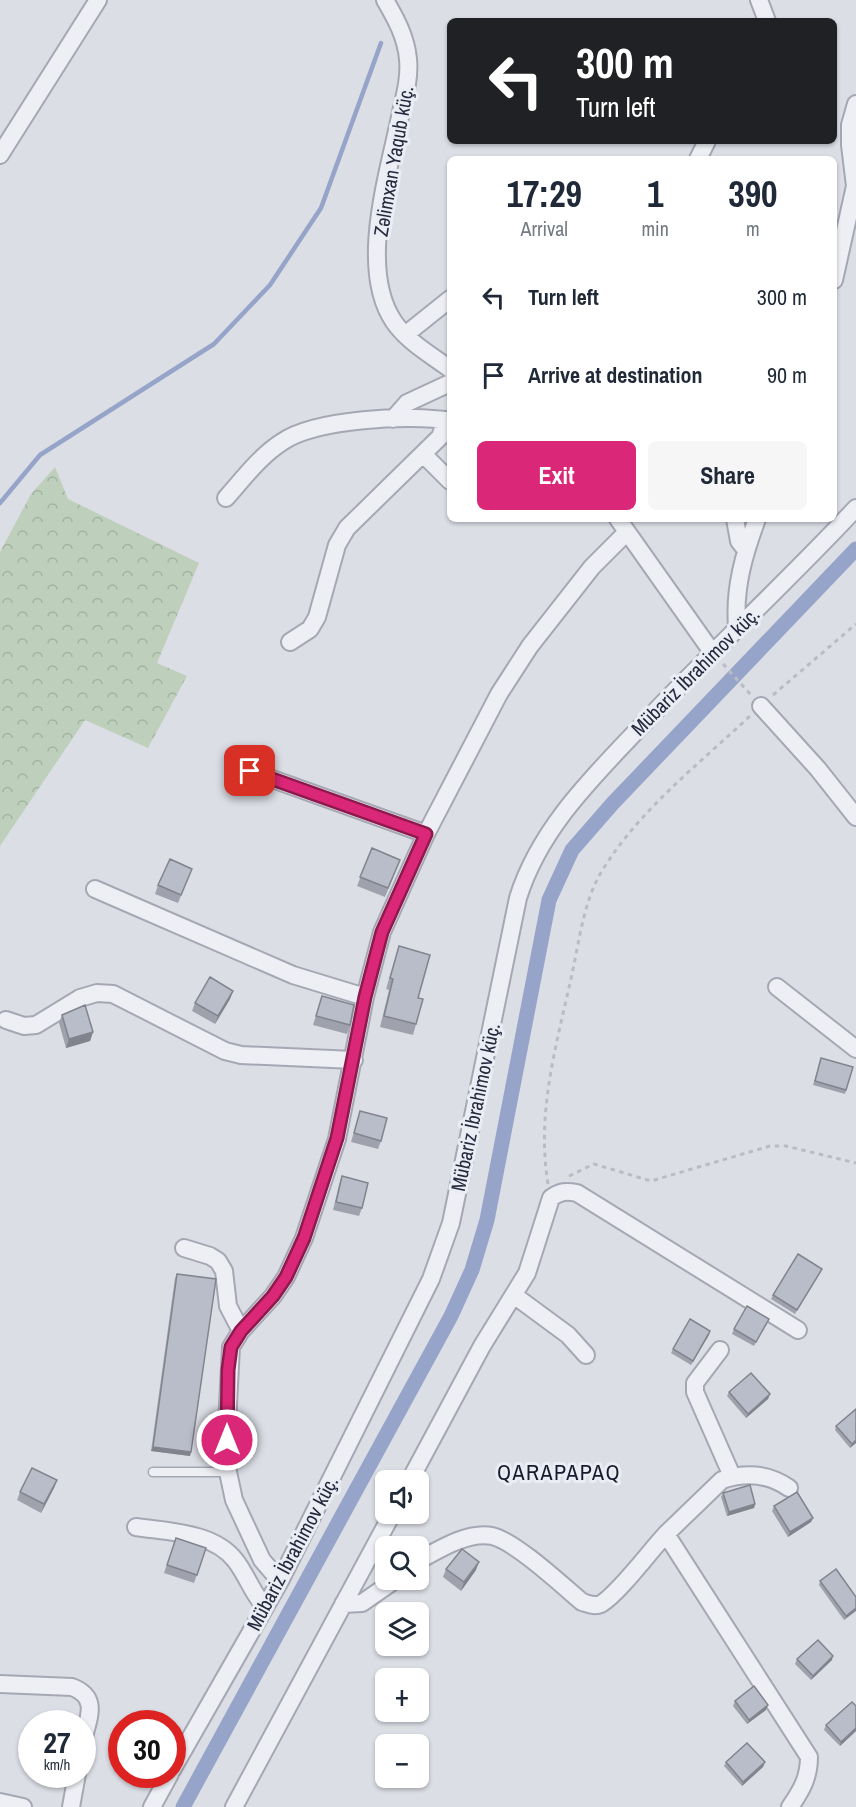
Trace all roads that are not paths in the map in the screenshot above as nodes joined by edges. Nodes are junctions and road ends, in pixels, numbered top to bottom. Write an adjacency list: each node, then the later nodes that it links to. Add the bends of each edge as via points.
1 (98, 0): 6 (street)
2 (385, 0): 11 (street, Zəlimxan Yaqub küç., via 406,44 409,77 381,212 378,269 389,313)
3 (759, 0): 4 (street)
4 (766, 18)
5 (856, 104): 7 (street, via 850,125)
6 (0, 155)
7 (853, 209): 8 (street); 9 (street)
8 (837, 217)
9 (837, 269)
10 (447, 301): 11 (street)
11 (405, 335): 12 (street, Zəlimxan Yaqub küç.)
12 (447, 367)
13 (447, 384): 14 (street, via 407,404)
14 (393, 419): 15 (street); 19 (street, via 321,426 295,434 266,455)
15 (447, 420)
16 (447, 422): 17 (street, via 440,437)
17 (423, 454): 18 (street); 26 (street, via 347,528 337,545 317,617 310,629)
18 (447, 478)
19 (226, 498)
20 (856, 508): 25 (street, Mübariz İbrahimov küç., via 795,573)
21 (736, 522): 24 (street, via 739,541)
22 (756, 522): 24 (street)
23 (622, 526): 27 (street); 31 (street, via 530,646 499,694)
24 (746, 550): 25 (street, via 735,605)
25 (737, 626): 27 (street, Mübariz İbrahimov küç.)
26 (290, 642)
27 (712, 651): 53 (street, Mübariz İbrahimov küç., via 561,814 526,874 447,1234 399,1347)
28 (761, 706): 30 (street)
29 (250, 771): 31 (street)
30 (856, 817)
31 (426, 834): 34 (street, via 382,932)
32 (95, 889): 34 (street, via 293,975)
33 (777, 987): 36 (street)
34 (365, 997): 37 (street)
35 (6, 1020): 37 (street, via 36,1025 80,998 113,994 225,1050)
36 (856, 1049)
37 (354, 1060): 41 (street, via 337,1138 304,1238 286,1277)
38 (184, 1248): 41 (street, via 218,1262 224,1271 228,1306)
39 (515, 1296): 40 (street, via 527,1274 551,1198 567,1191 577,1193); 43 (street, via 568,1335); 44 (street, via 482,1346)
40 (798, 1330)
41 (241, 1331): 46 (street, via 231,1347 228,1370)
42 (720, 1350): 47 (street, via 695,1383 695,1392)
43 (586, 1355)
44 (415, 1470)
45 (153, 1472): 46 (lane)
46 (228, 1472): 53 (street, via 234,1500 250,1538)
47 (732, 1476): 48 (street, via 765,1475); 51 (street, via 711,1488)
48 (789, 1488)
49 (387, 1524): 55 (street)
50 (136, 1527): 56 (street, via 201,1538 219,1546 234,1559)
51 (666, 1534): 52 (street, via 610,1595 594,1606 582,1602 513,1546 492,1536 447,1545); 67 (street, via 808,1757 809,1770 803,1787)
52 (429, 1556)
53 (280, 1581): 56 (street, Mübariz İbrahimov küç.)
54 (381, 1590): 55 (street, via 362,1603)
55 (343, 1604): 66 (street)
56 (265, 1607): 59 (street, Mübariz İbrahimov küç.)
57 (0, 1684): 58 (street, via 72,1687 88,1696)
58 (89, 1710)
59 (186, 1745)
60 (74, 1788): 64 (street)
61 (162, 1788): 65 (street)
62 (0, 1802): 63 (street)
63 (23, 1807)
64 (70, 1807)
65 (152, 1807)
66 (234, 1807)
67 (790, 1807)

